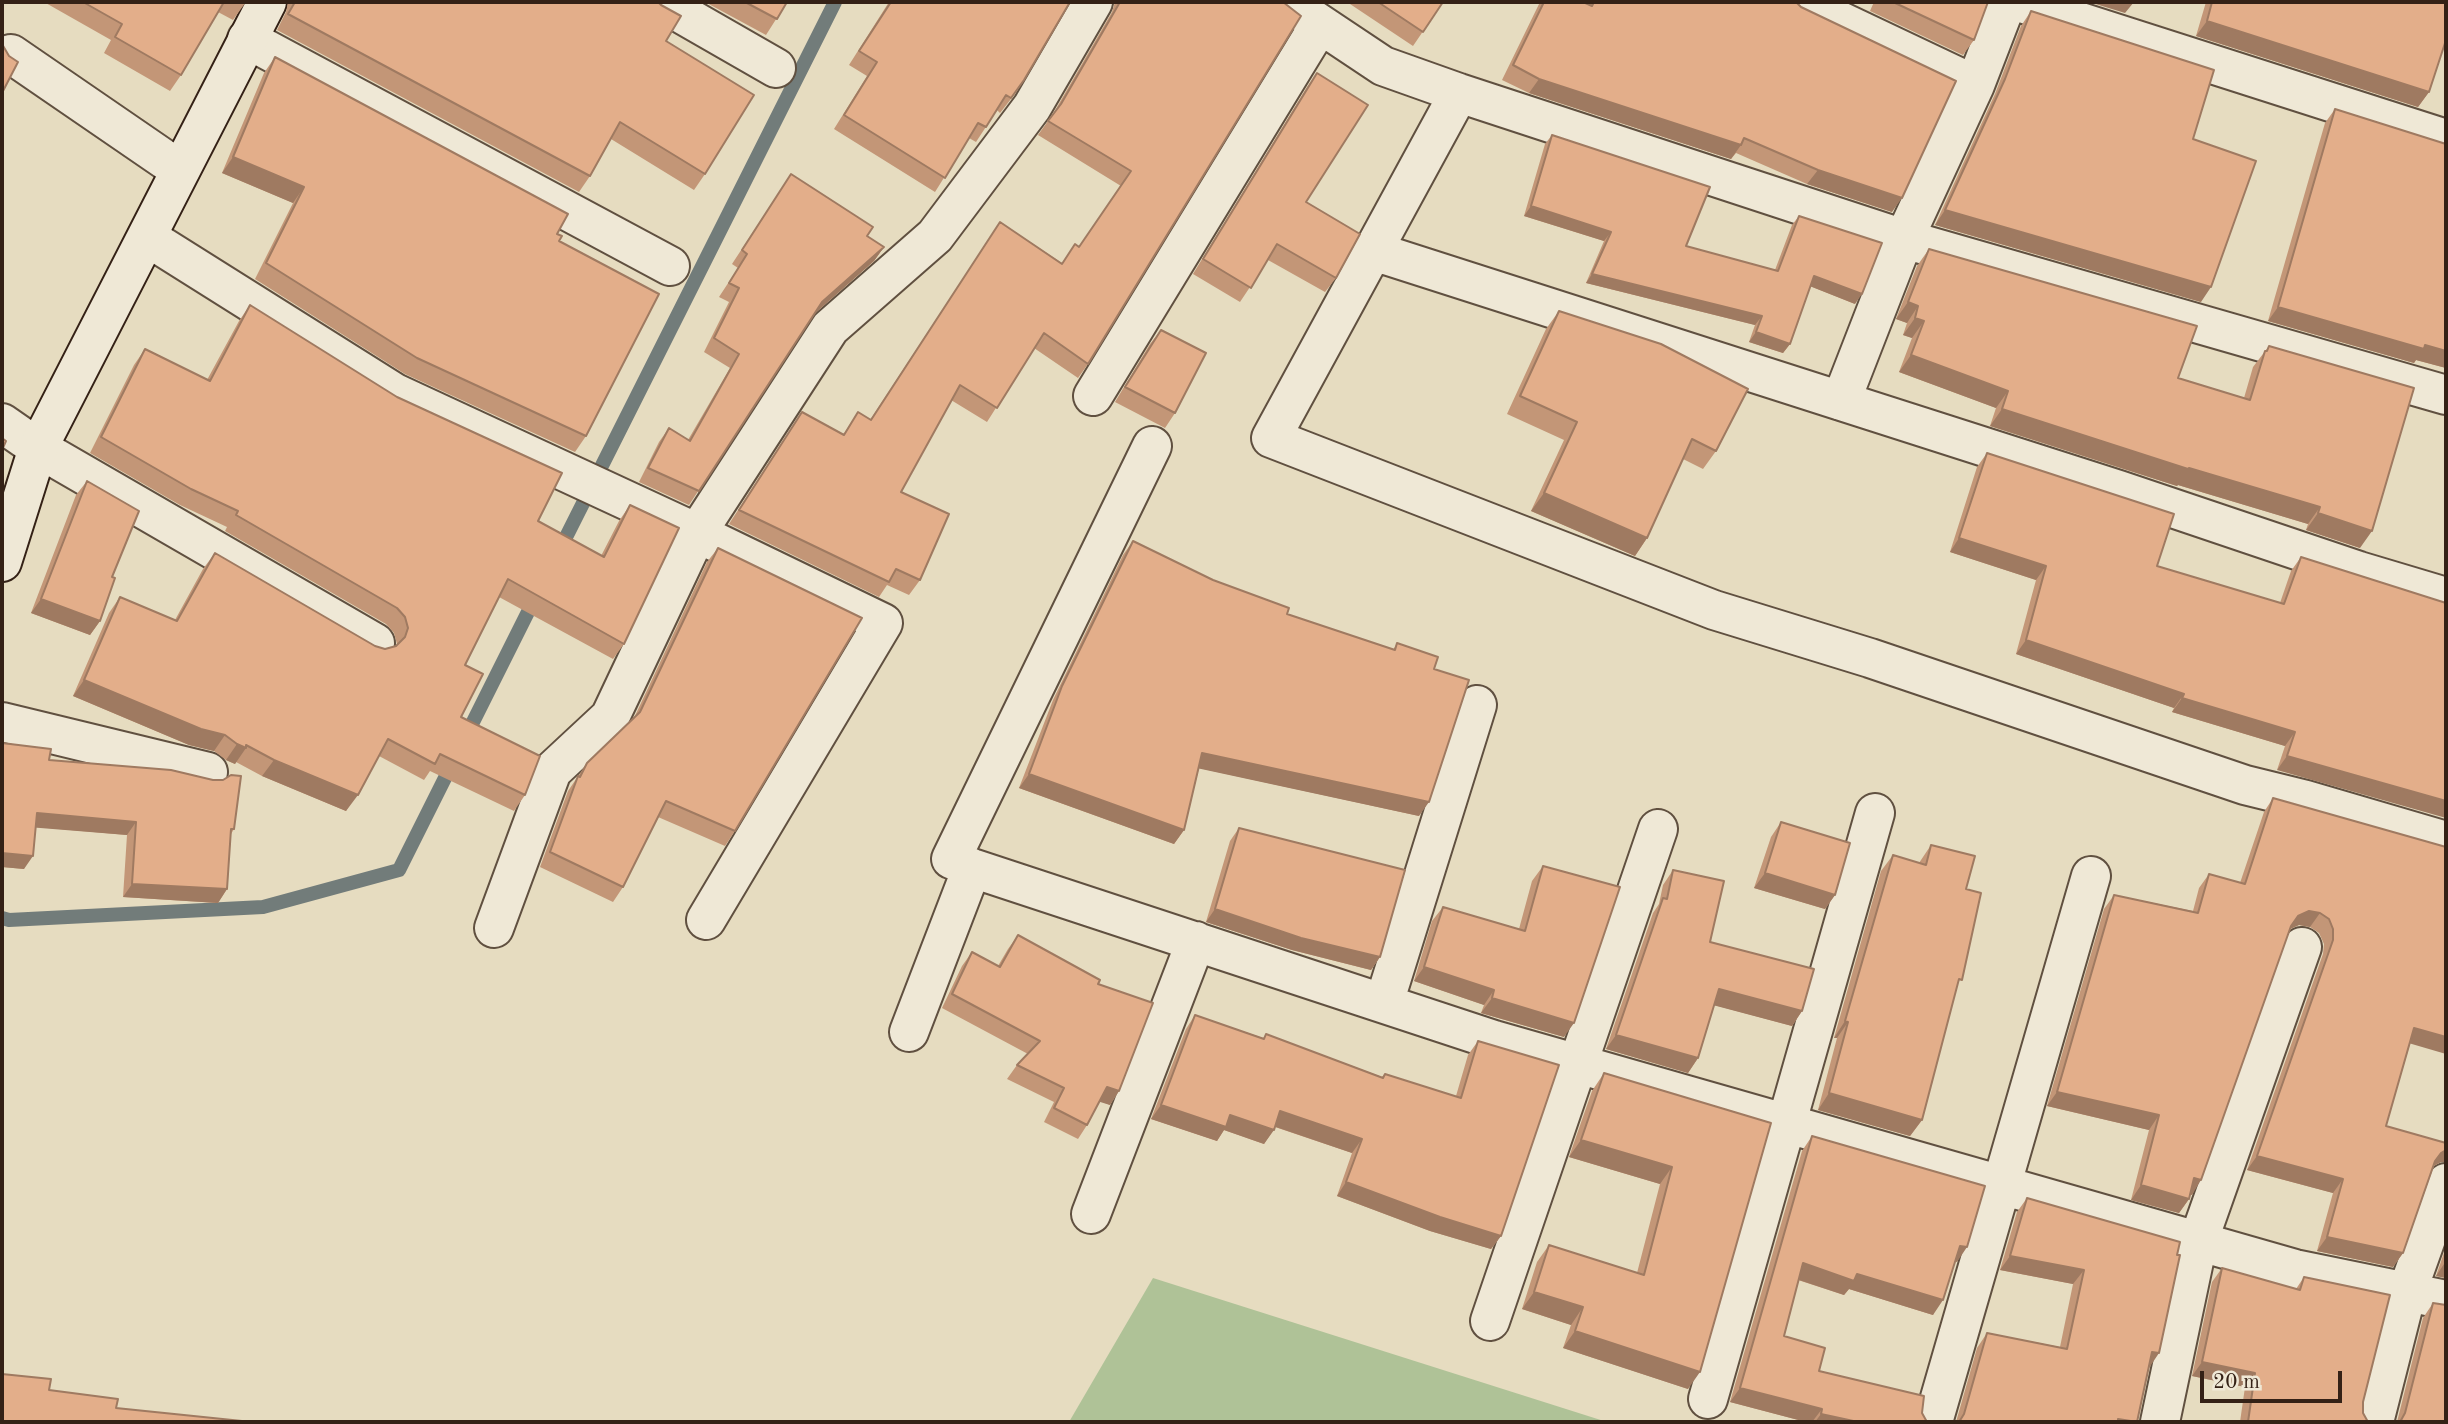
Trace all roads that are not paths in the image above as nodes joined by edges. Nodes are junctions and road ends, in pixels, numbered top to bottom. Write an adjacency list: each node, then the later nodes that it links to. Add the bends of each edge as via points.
1 (267, 2): 9 (street)
2 (661, 2): 11 (street)
3 (1093, 2): 26 (street, via 1031,107 935,236 830,328)
4 (1287, 2): 8 (street)
5 (1800, 2): 12 (street)
6 (2007, 2): 12 (street)
7 (2018, 2): 14 (street)
8 (1320, 24): 13 (street, via 1383,66); 21 (street)
9 (247, 39): 15 (street); 19 (street)
10 (11, 54): 15 (street)
11 (776, 68)
12 (1975, 85): 17 (street)
13 (1459, 93): 17 (street); 18 (street)
14 (2446, 139)
15 (180, 170): 16 (street)
16 (147, 237): 25 (street); 26 (street, via 395,393)
17 (1904, 239): 20 (street); 22 (street)
18 (1373, 251): 22 (street); 35 (street, via 1271,438 1714,610 2245,785)
19 (670, 266)
20 (2446, 395)
21 (1093, 396)
22 (1841, 401): 28 (street)
23 (2, 423): 25 (street)
24 (1152, 446): 36 (street, via 951,859)
25 (38, 448): 27 (street); 29 (street)
26 (697, 533): 38 (street, via 883,623); 39 (street, via 610,717 552,771)
27 (2, 562)
28 (2446, 597)
29 (375, 643)
30 (1477, 705): 42 (street)
31 (2, 722): 32 (street)
32 (208, 772)
33 (1875, 813): 45 (street)
34 (1658, 829): 44 (street)
35 (2446, 841)
36 (972, 868): 40 (street); 43 (street)
37 (2091, 876): 47 (street)
38 (706, 920)
39 (494, 928)
40 (1196, 941): 42 (street); 48 (street)
41 (2302, 947): 49 (street)
42 (1384, 1003): 44 (street)
43 (909, 1032)
44 (1577, 1065): 45 (street); 52 (street)
45 (1787, 1124): 47 (street); 53 (street)
46 (2446, 1183): 50 (street)
47 (2002, 1185): 49 (street); 54 (street)
48 (1091, 1213)
49 (2198, 1242): 50 (street, via 2295,1269); 55 (street)
50 (2407, 1292): 51 (street); 56 (street)
51 (2446, 1300)
52 (1490, 1321)
53 (1707, 1399)
54 (1933, 1422)
55 (2160, 1422)
56 (2374, 1422)

